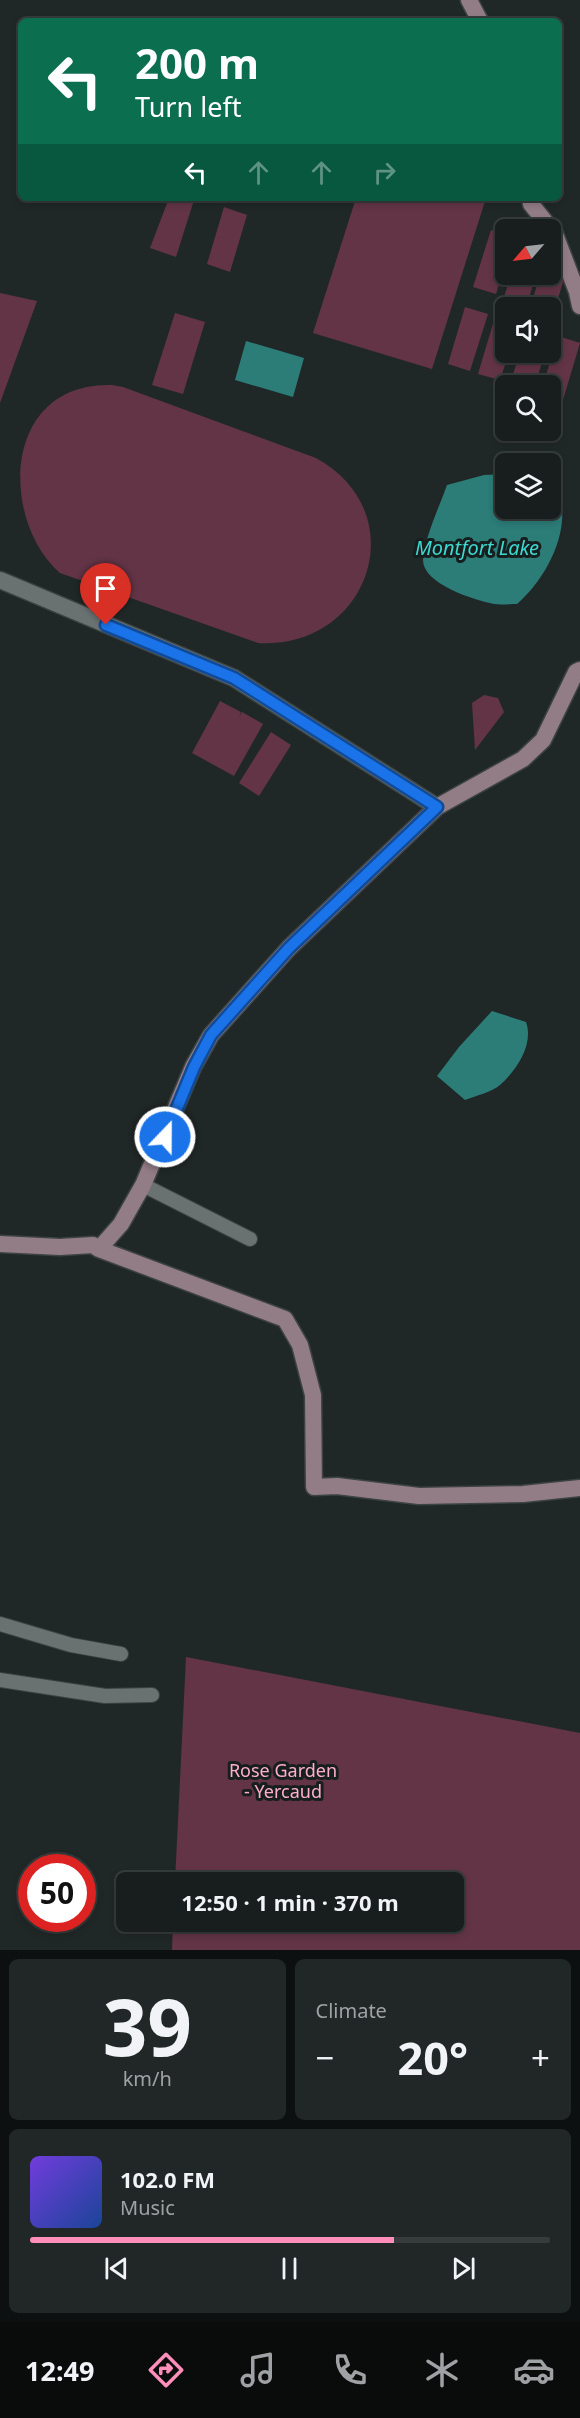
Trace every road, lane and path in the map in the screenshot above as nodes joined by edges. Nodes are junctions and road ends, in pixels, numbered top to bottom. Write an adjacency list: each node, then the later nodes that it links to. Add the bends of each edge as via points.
1 (469, 0): 2 (main road)
2 (478, 18)
3 (530, 201): 4 (main road, via 555,234)
4 (580, 306)
5 (0, 580): 7 (street, via 234,678)
6 (580, 669): 7 (main road, via 543,740 524,759)
7 (437, 807): 8 (main road, via 289,948 211,1035)
8 (143, 1185): 9 (street); 11 (main road, via 121,1224)
9 (250, 1239)
10 (0, 1244): 11 (main road, via 93,1245)
11 (99, 1249): 12 (main road, via 285,1319 300,1345 313,1395 314,1486 419,1496 523,1494)
12 (580, 1488)
13 (0, 1624): 14 (street, via 71,1645)
14 (121, 1654)
15 (0, 1680): 16 (street, via 105,1696)
16 (152, 1695)

